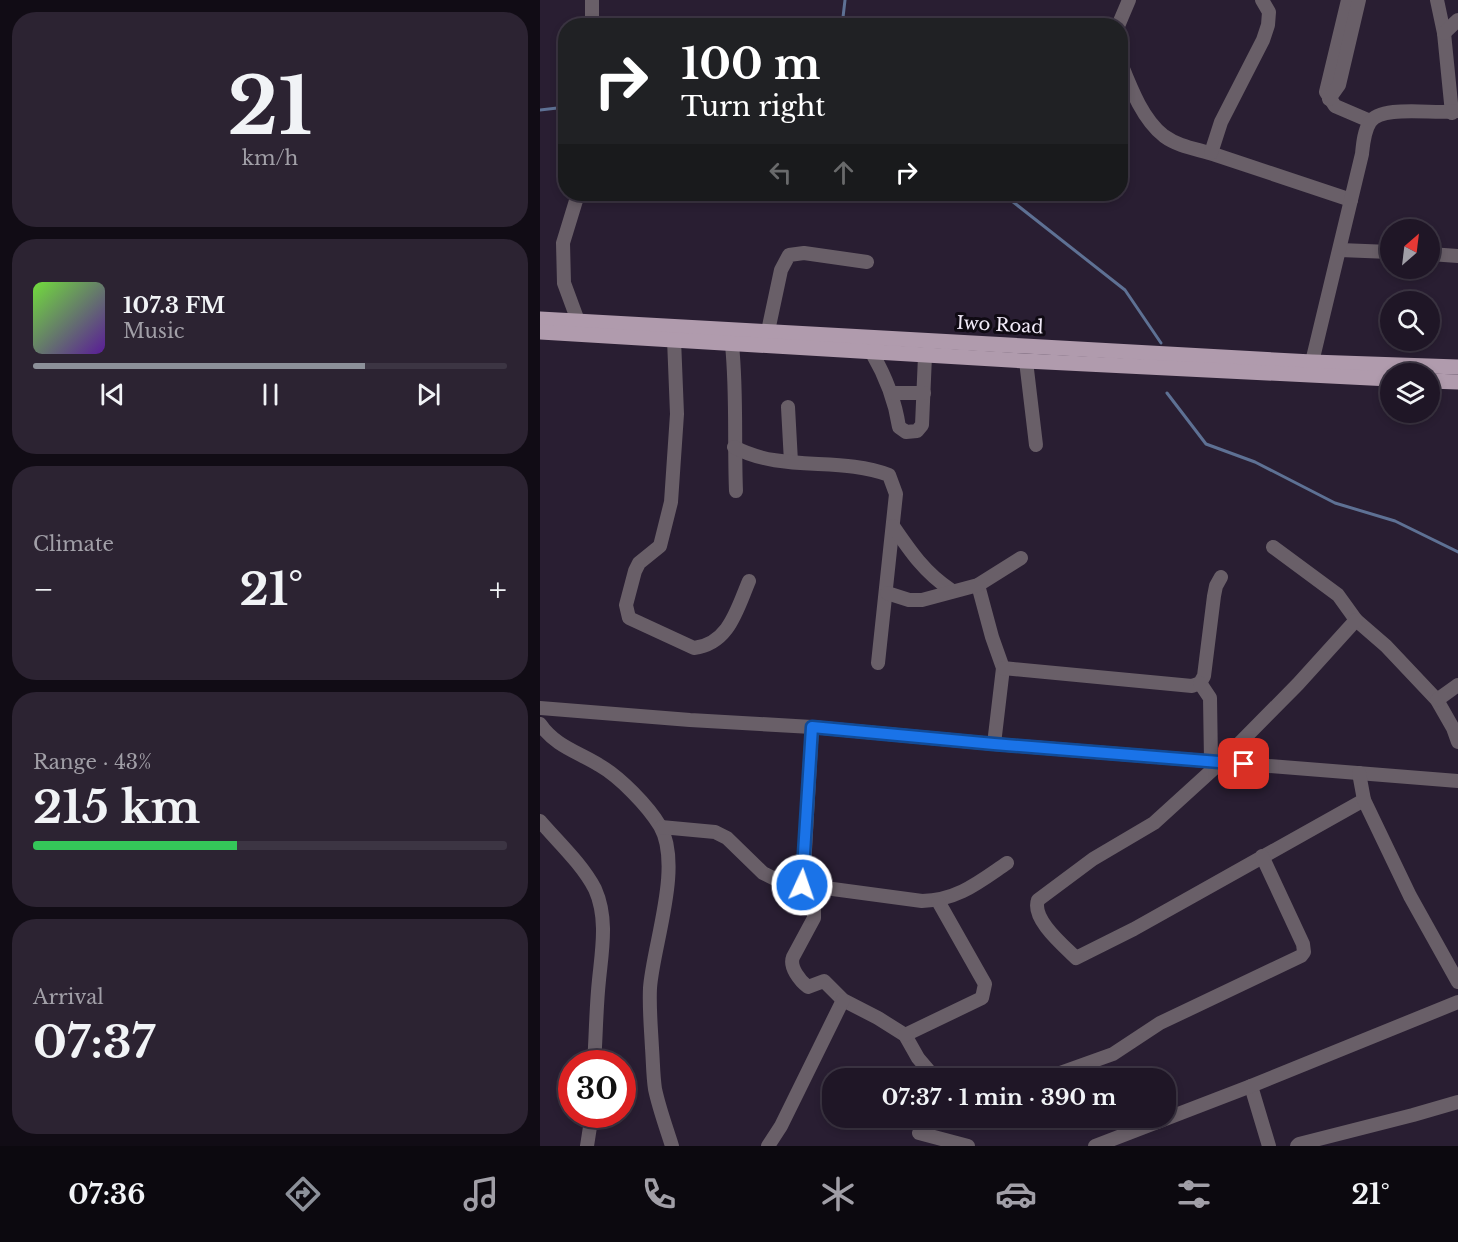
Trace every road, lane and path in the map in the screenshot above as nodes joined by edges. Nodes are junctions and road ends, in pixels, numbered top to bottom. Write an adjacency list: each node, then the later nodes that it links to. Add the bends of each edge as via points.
1 (592, 0): 7 (street)
2 (1129, 0): 8 (street)
3 (1262, 0): 15 (street, via 1269,12 1263,40 1221,122)
4 (1348, 0): 12 (street, via 1327,84)
5 (1359, 0): 12 (street, via 1339,85)
6 (1437, 0): 10 (street)
7 (592, 18)
8 (1121, 18)
9 (1458, 20): 10 (street)
10 (1444, 33): 13 (street)
11 (1128, 81): 15 (street, via 1153,126 1164,137)
12 (1329, 99): 14 (street, via 1335,106)
13 (1455, 112): 14 (street, via 1392,112)
14 (1370, 121): 16 (street)
15 (1211, 153): 16 (street)
16 (1351, 200): 18 (street)
17 (576, 201): 24 (street, via 563,243 564,283)
18 (1340, 250): 19 (street); 34 (street)
19 (1380, 252)
20 (1440, 255): 21 (street)
21 (1458, 256)
22 (867, 262): 25 (street, via 804,253 789,255 781,270)
23 (540, 319): 24 (main road, Iwo Road)
24 (578, 321): 25 (main road, Iwo Road)
25 (768, 331): 27 (main road, Iwo Road)
26 (540, 332): 28 (main road, Iwo Road)
27 (812, 333): 30 (main road); 34 (main road, Iwo Road)
28 (674, 339): 29 (main road, Iwo Road); 50 (street, via 677,414 671,502 660,546 635,571 626,605 629,618 694,648 704,647 730,627)
29 (732, 345): 30 (main road, Iwo Road); 43 (street, via 736,382)
30 (811, 349): 31 (main road, Iwo Road)
31 (872, 353): 32 (main road, Iwo Road); 39 (street)
32 (926, 356): 33 (main road, Iwo Road); 40 (street)
33 (1026, 362): 36 (main road, Iwo Road); 42 (street)
34 (1312, 362): 35 (main road, Iwo Road)
35 (1458, 367)
36 (1380, 379)
37 (1440, 381): 38 (main road)
38 (1458, 382)
39 (891, 393): 40 (street); 40 (street, via 899,427 906,432 917,431 922,425)
40 (924, 393)
41 (788, 407): 44 (street)
42 (1036, 445)
43 (734, 447): 44 (street, via 756,457); 45 (street)
44 (791, 462): 46 (street, via 876,470 889,475 896,494)
45 (736, 491)
46 (893, 526): 52 (street, via 915,560); 53 (street)
47 (1273, 547): 54 (street, via 1338,595)
48 (1021, 558): 51 (street)
49 (1221, 577): 57 (street, via 1214,596)
50 (749, 581)
51 (978, 585): 52 (street); 56 (street)
52 (951, 591): 53 (street, via 922,600)
53 (887, 593): 55 (street)
54 (1356, 620): 59 (street); 65 (street, via 1298,684)
55 (878, 663)
56 (1003, 668): 57 (street, via 1192,686); 64 (street)
57 (1200, 683): 65 (street, via 1210,698)
58 (1458, 685): 59 (street)
59 (1437, 700): 63 (street)
60 (540, 708): 62 (street)
61 (540, 724): 70 (street, via 548,736 621,782)
62 (812, 727): 64 (street); 73 (street)
63 (1458, 742)
64 (994, 744): 65 (street)
65 (1216, 761): 66 (street); 71 (street, via 1154,823 1093,859 1038,900 1037,913 1077,958)
66 (1359, 773): 67 (street); 68 (street)
67 (1458, 781)
68 (1364, 800): 71 (street); 75 (street, via 1410,896)
69 (540, 821): 79 (street, via 585,873 602,909 603,956)
70 (661, 827): 73 (street, via 715,832 727,838 763,873); 87 (street, via 669,864 650,1011 655,1088)
71 (1262, 856): 81 (street, via 1303,944 1301,956 1160,1023 1113,1054)
72 (1007, 863): 74 (street, via 955,896)
73 (802, 885): 74 (street); 76 (street, via 814,908 814,918 793,957 793,968 808,987 824,981)
74 (938, 901): 78 (street, via 985,990 982,998)
75 (1458, 982)
76 (843, 1000): 78 (street); 88 (street)
77 (1458, 1002): 82 (street)
78 (905, 1035): 80 (street)
79 (595, 1050)
80 (926, 1068)
81 (1074, 1068)
82 (1251, 1086): 90 (street); 91 (street)
83 (1458, 1102): 92 (street)
84 (590, 1128): 86 (street)
85 (919, 1133): 89 (street)
86 (587, 1146)
87 (672, 1146)
88 (768, 1146)
89 (968, 1146)
90 (1095, 1146)
91 (1269, 1146)
92 (1297, 1146)

